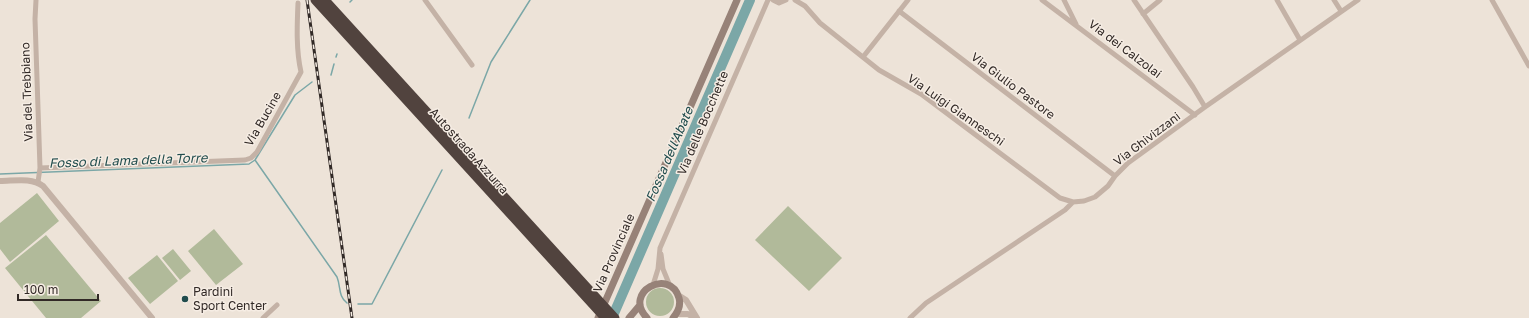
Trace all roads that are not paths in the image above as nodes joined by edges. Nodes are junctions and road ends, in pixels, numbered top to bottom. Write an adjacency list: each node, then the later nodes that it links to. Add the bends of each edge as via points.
1 (36, 0): 29 (street, Via del Trebbiano)
2 (315, 0): 38 (highway, Autostrada Azzurra)
3 (424, 0): 25 (street)
4 (737, 0): 44 (main road, Via Provinciale)
5 (771, 0): 6 (street, Via delle Bocchette, via 779,3); 34 (street, Via delle Bocchette, via 764,6)
6 (786, 0)
7 (795, 0): 24 (street, Via Luigi Gianneschi)
8 (908, 0): 19 (street)
9 (1042, 0): 22 (street, Via dei Calzolai)
10 (1064, 0): 22 (street)
11 (1134, 0): 21 (street)
12 (1160, 0): 21 (street)
13 (1276, 0): 23 (street)
14 (1334, 0): 20 (street)
15 (1358, 0): 20 (street, Via Ghivizzani)
16 (1492, 0): 26 (street)
17 (327, 2): 38 (highway, Autostrada Azzurra)
18 (298, 3): 29 (street, Via Bucine, via 301,72 257,152 251,158)
19 (899, 11): 24 (street); 30 (street, Via Giulio Pastore)
20 (1341, 11): 23 (street, Via Ghivizzani)
21 (1143, 14): 27 (street)
22 (1078, 27): 28 (street, Via dei Calzolai)
23 (1300, 40): 27 (street, Via Ghivizzani)
24 (863, 57): 33 (street, Via Luigi Gianneschi, via 879,70 921,94 1060,198)
25 (472, 65)
26 (1529, 66)
27 (1205, 107): 28 (street, Via Ghivizzani)
28 (1195, 115): 30 (street, Via Ghivizzani, via 1128,163)
29 (40, 169): 31 (street, Via del Trebbiano)
30 (1115, 176): 33 (street, Via Ghivizzani, via 1096,196)
31 (39, 180): 32 (street); 42 (street)
32 (0, 181)
33 (1072, 202): 50 (street, Via Ghivizzani, via 1065,210 926,303)
34 (660, 248): 35 (street); 36 (street, via 663,269)
35 (653, 285): 36 (main road, via 659,283); 40 (main road, via 645,290)
36 (670, 286): 37 (main road)
37 (678, 295): 41 (main road, via 679,308); 49 (street, via 686,300)
38 (592, 298): 45 (highway, Autostrada Azzurra); 46 (highway, Autostrada Azzurra)
39 (277, 305): 43 (street)
40 (640, 305): 47 (main road); 48 (main road)
41 (674, 317): 49 (street, via 688,314)
42 (152, 318)
43 (263, 318)
44 (598, 318)
45 (604, 318)
46 (615, 318)
47 (629, 318)
48 (647, 318)
49 (696, 318)
50 (910, 318)

